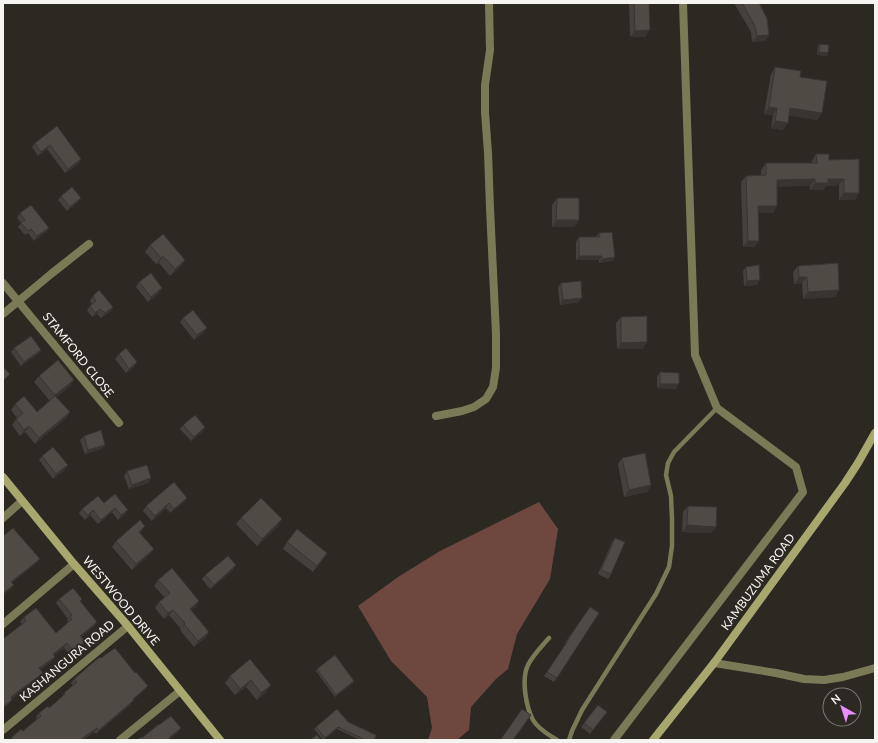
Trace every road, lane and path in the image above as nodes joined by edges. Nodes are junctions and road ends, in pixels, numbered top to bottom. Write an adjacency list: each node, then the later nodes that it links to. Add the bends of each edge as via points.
1 (489, 3): 8 (street, via 490,50 485,85 485,112 496,368 493,387 486,399 474,407)
2 (683, 3): 7 (street, via 695,355)
3 (89, 244): 5 (street)
4 (3, 283): 5 (street, STAMFORD CLOSE)
5 (19, 302): 6 (street); 9 (street, STAMFORD CLOSE)
6 (3, 314)
7 (717, 408): 25 (lane, via 674,452 668,463 666,475 671,496 672,519 669,567 656,594 582,710); 26 (street, via 796,467 803,492)
8 (436, 416)
9 (119, 423)
10 (875, 433): 18 (main road, KAMBUZUMA ROAD, via 845,483)
11 (3, 477): 12 (main road, WESTWOOD DRIVE)
12 (22, 501): 13 (street); 14 (main road, WESTWOOD DRIVE)
13 (3, 518)
14 (74, 564): 15 (street); 16 (main road, WESTWOOD DRIVE)
15 (3, 624)
16 (128, 626): 20 (main road, WESTWOOD DRIVE); 21 (street, KASHANGURA ROAD)
17 (549, 638): 24 (lane, via 528,665 525,686 528,707 534,721)
18 (714, 663): 19 (street, via 804,679 824,680); 27 (main road, KAMBUZUMA ROAD)
19 (875, 668)
20 (180, 691): 22 (street); 23 (main road, WESTWOOD DRIVE)
21 (3, 730)
22 (120, 740)
23 (220, 740)
24 (557, 740)
25 (569, 740)
26 (614, 740)
27 (653, 740)

